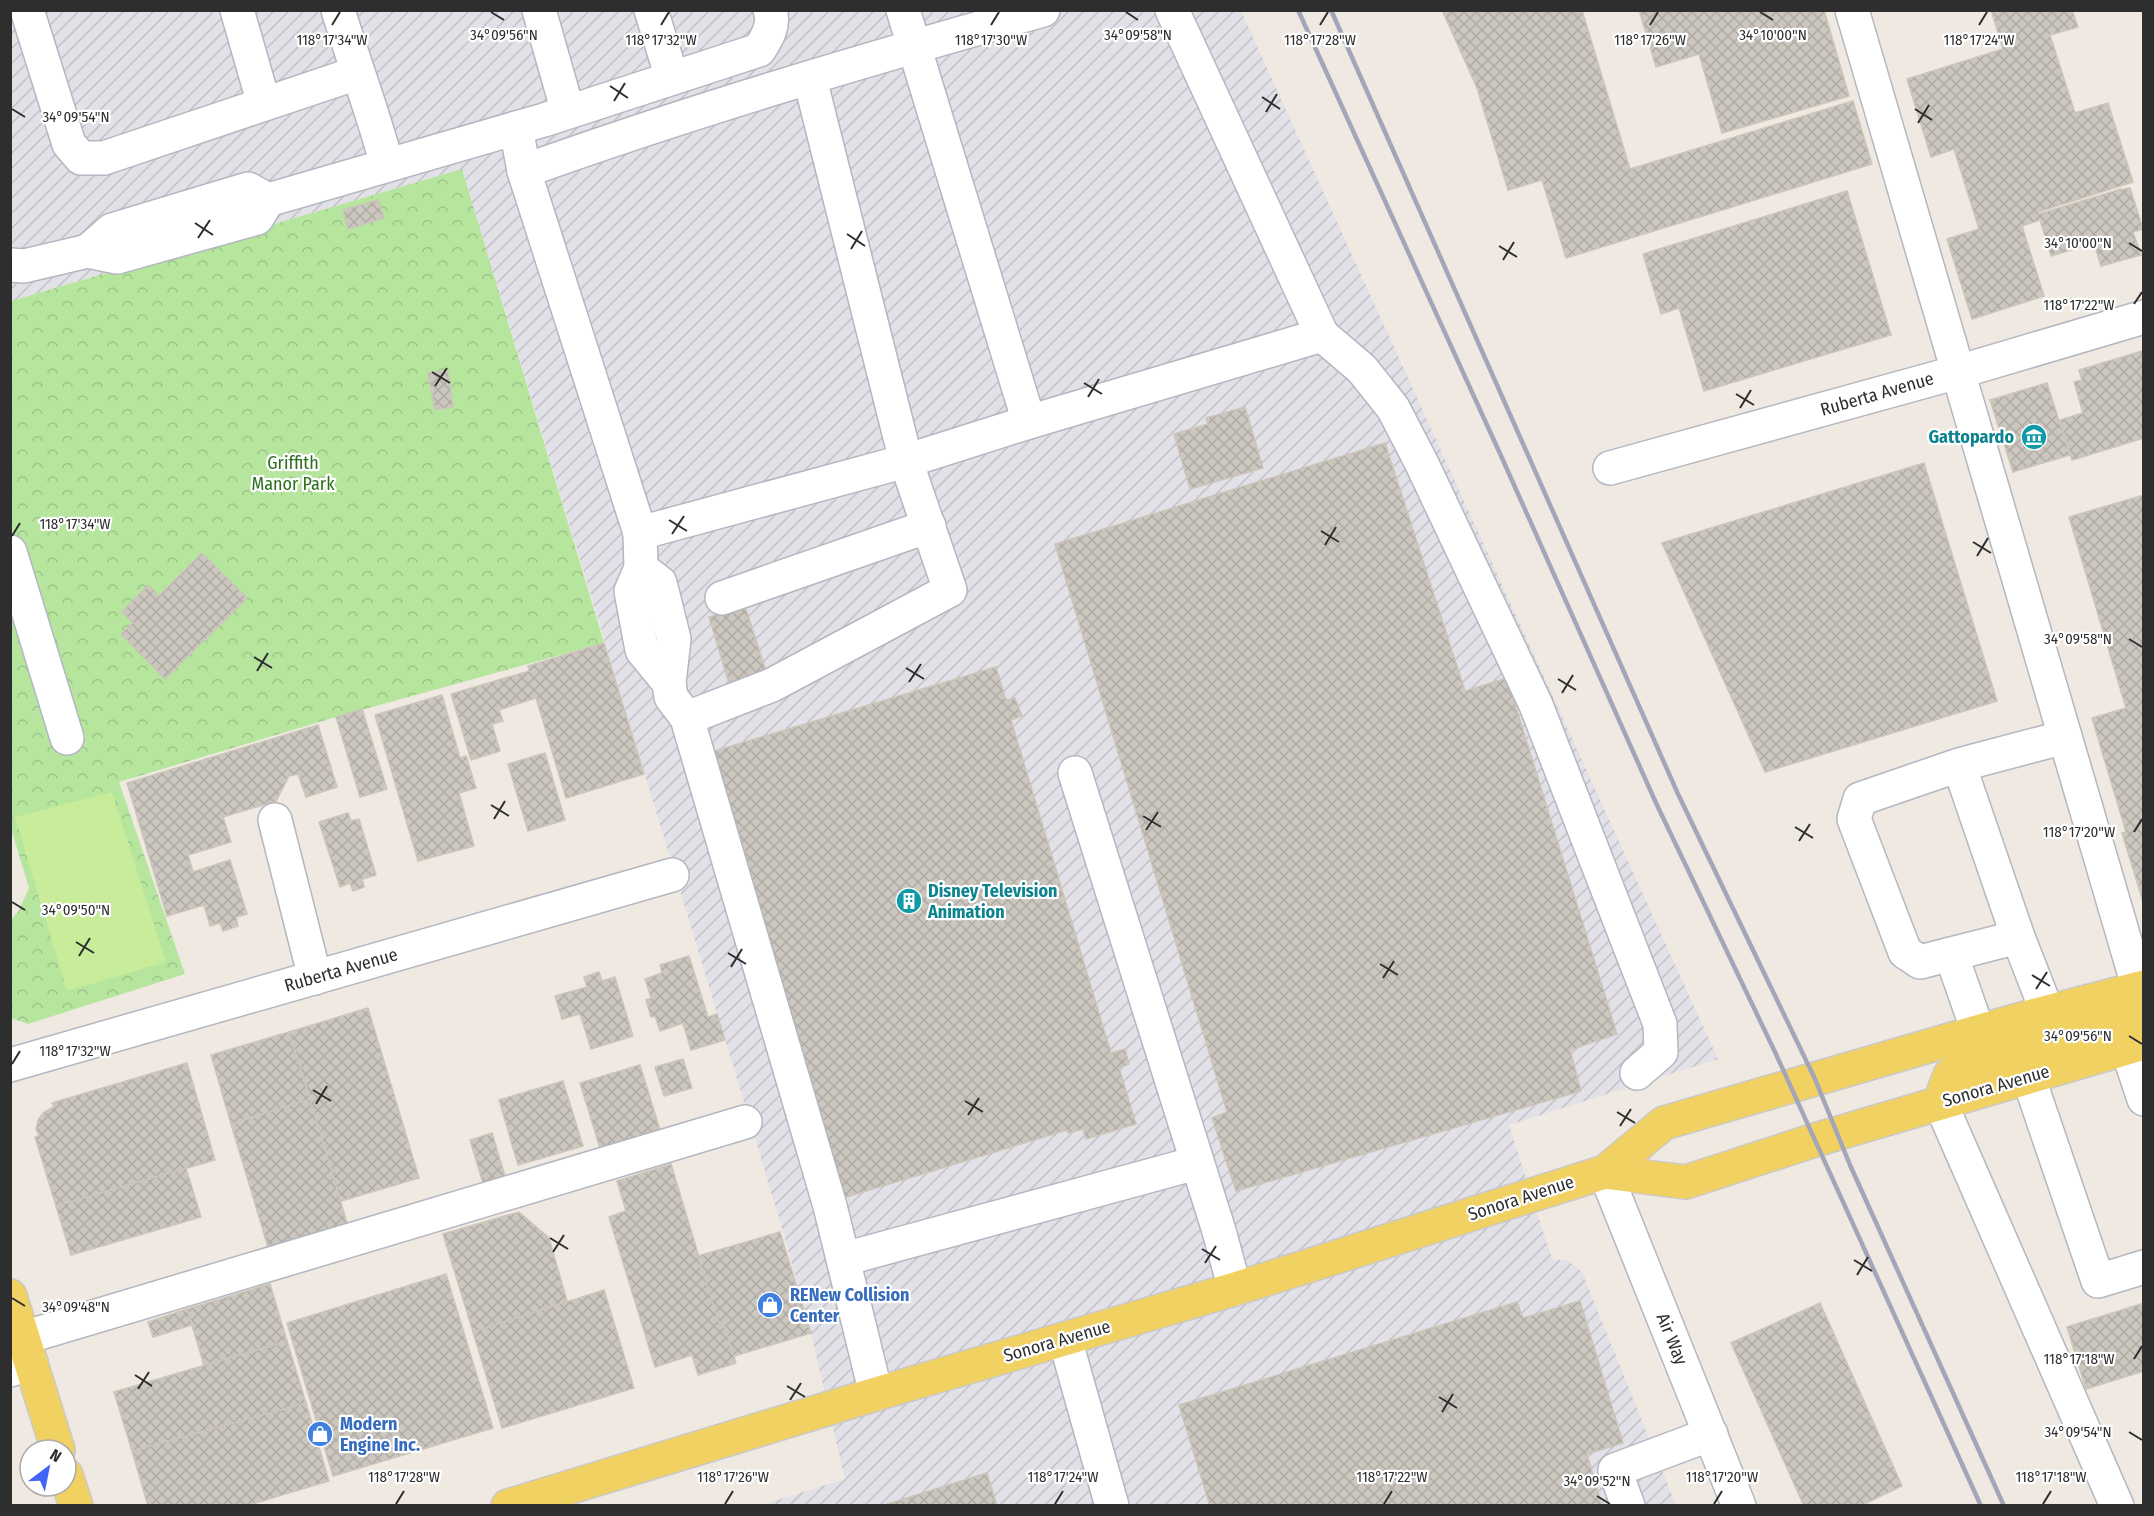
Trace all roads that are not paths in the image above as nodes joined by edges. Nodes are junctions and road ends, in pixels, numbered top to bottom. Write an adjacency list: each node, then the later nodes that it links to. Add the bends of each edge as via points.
1 (27, 10): 15 (street, via 69,144 81,158 104,158)
2 (237, 10): 15 (street)
3 (338, 10): 12 (street)
4 (539, 10): 16 (street)
5 (651, 10): 13 (street)
6 (770, 10): 13 (street, via 768,37 759,50)
7 (903, 10): 11 (street)
8 (1043, 10): 11 (street)
9 (1172, 10): 22 (street)
10 (1852, 10): 23 (street)
11 (913, 46): 14 (street); 24 (street)
12 (357, 73): 15 (street); 18 (street)
13 (672, 78): 16 (street)
14 (810, 79): 19 (street, via 610,140); 25 (street)
15 (264, 104)
16 (568, 112): 17 (street)
17 (516, 128): 18 (street); 19 (street)
18 (387, 165): 20 (street, via 268,200 257,218 117,257 88,251 24,266)
19 (524, 171): 28 (street)
20 (10, 265)
21 (2144, 317): 23 (street, Ruberta Avenue)
22 (1322, 335): 24 (street); 46 (street, via 1362,369 1393,408 1536,705 1660,1024 1661,1052)
23 (1958, 372): 26 (street, Ruberta Avenue); 32 (street)
24 (1029, 422): 25 (street)
25 (906, 461): 27 (street); 28 (street)
26 (1610, 468)
27 (929, 526): 30 (street); 31 (street, via 950,590 772,685)
28 (640, 533): 31 (street, via 641,568 631,591 642,650 669,683 671,697)
29 (10, 552): 33 (street)
30 (722, 598)
31 (687, 718): 53 (street)
32 (2065, 737): 34 (street); 41 (street)
33 (67, 738)
34 (1959, 765): 38 (street); 39 (street, via 1860,799 1854,819 1905,952 1920,962)
35 (1075, 773): 51 (street)
36 (275, 820): 40 (street)
37 (672, 875): 40 (street, Ruberta Avenue)
38 (2018, 937): 39 (street); 42 (street, via 2041,996)
39 (1951, 954): 44 (street)
40 (315, 978): 45 (street, Ruberta Avenue)
41 (2142, 999): 42 (main road, Sonora Avenue)
42 (2052, 1040): 43 (main road, Sonora Avenue); 44 (main road, Sonora Avenue); 47 (main road, Sonora Avenue)
43 (2135, 1046): 48 (street)
44 (1987, 1058): 47 (main road, Sonora Avenue); 49 (main road, Sonora Avenue); 52 (main road, Sonora Avenue, via 1664,1124)
45 (10, 1065)
46 (1637, 1073)
47 (2028, 1077): 54 (street, via 2098,1281)
48 (2144, 1099)
49 (1940, 1102): 52 (main road, Sonora Avenue, via 1686,1182); 66 (street)
50 (745, 1122): 58 (street)
51 (1196, 1163): 53 (street); 55 (street)
52 (1605, 1172): 55 (main road, Sonora Avenue); 60 (street, Air Way)
53 (844, 1259): 59 (street)
54 (2144, 1267)
55 (1235, 1289): 57 (main road, Sonora Avenue)
56 (10, 1296): 58 (main road)
57 (1065, 1339): 59 (main road, Sonora Avenue); 63 (street)
58 (21, 1357): 61 (main road)
59 (876, 1394): 62 (main road, Sonora Avenue)
60 (1711, 1434): 64 (street, via 1615,1470); 65 (street, Air Way)
61 (53, 1438)
62 (508, 1506)
63 (1112, 1506)
64 (1628, 1506)
65 (1739, 1506)
66 (2117, 1506)

